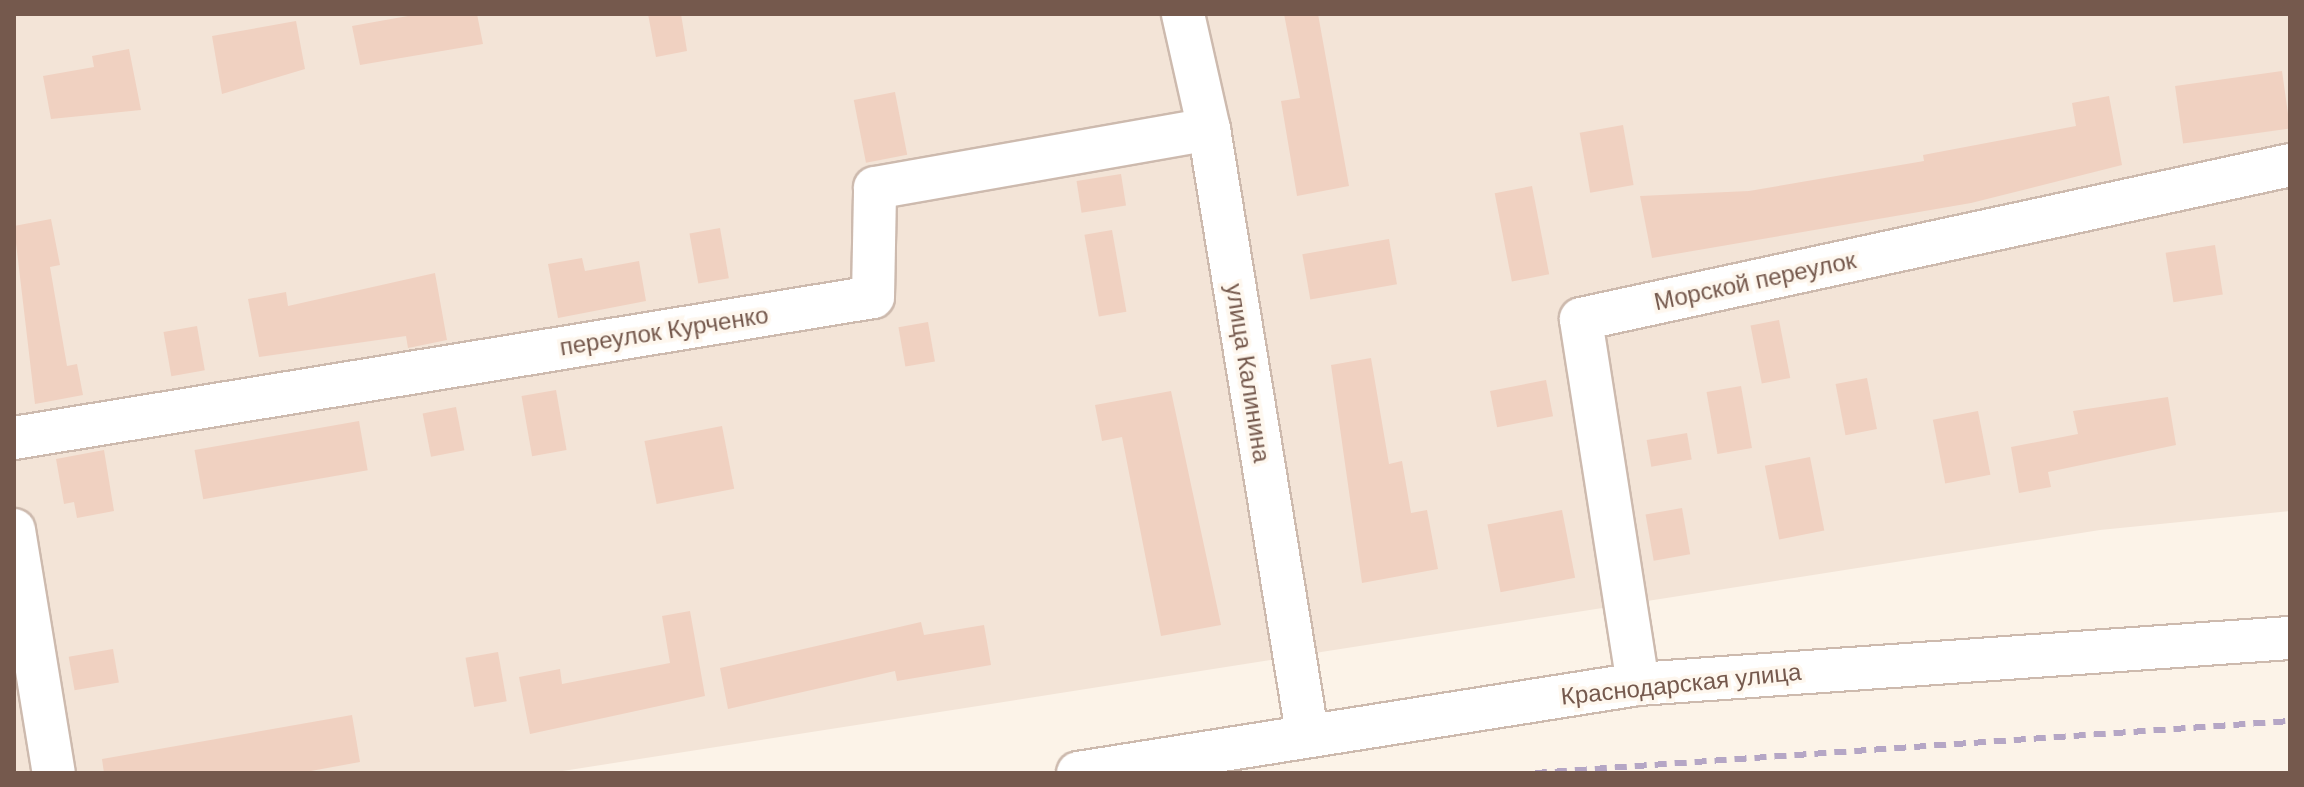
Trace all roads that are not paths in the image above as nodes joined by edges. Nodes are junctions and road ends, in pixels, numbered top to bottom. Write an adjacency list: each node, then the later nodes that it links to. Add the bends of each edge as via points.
1 (1183, 14): 2 (street, улица Калинина)
2 (1209, 129): 4 (street, переулок Курченко, via 875,188 873,297); 8 (street, улица Калинина)
3 (2290, 165): 7 (street, Морской переулок, via 1581,319)
4 (14, 438)
5 (14, 530): 9 (street)
6 (2290, 638): 7 (street, Краснодарская улица)
7 (1638, 684): 8 (street, Краснодарская улица)
8 (1307, 733): 10 (street, Краснодарская улица)
9 (54, 773)
10 (1078, 773)

